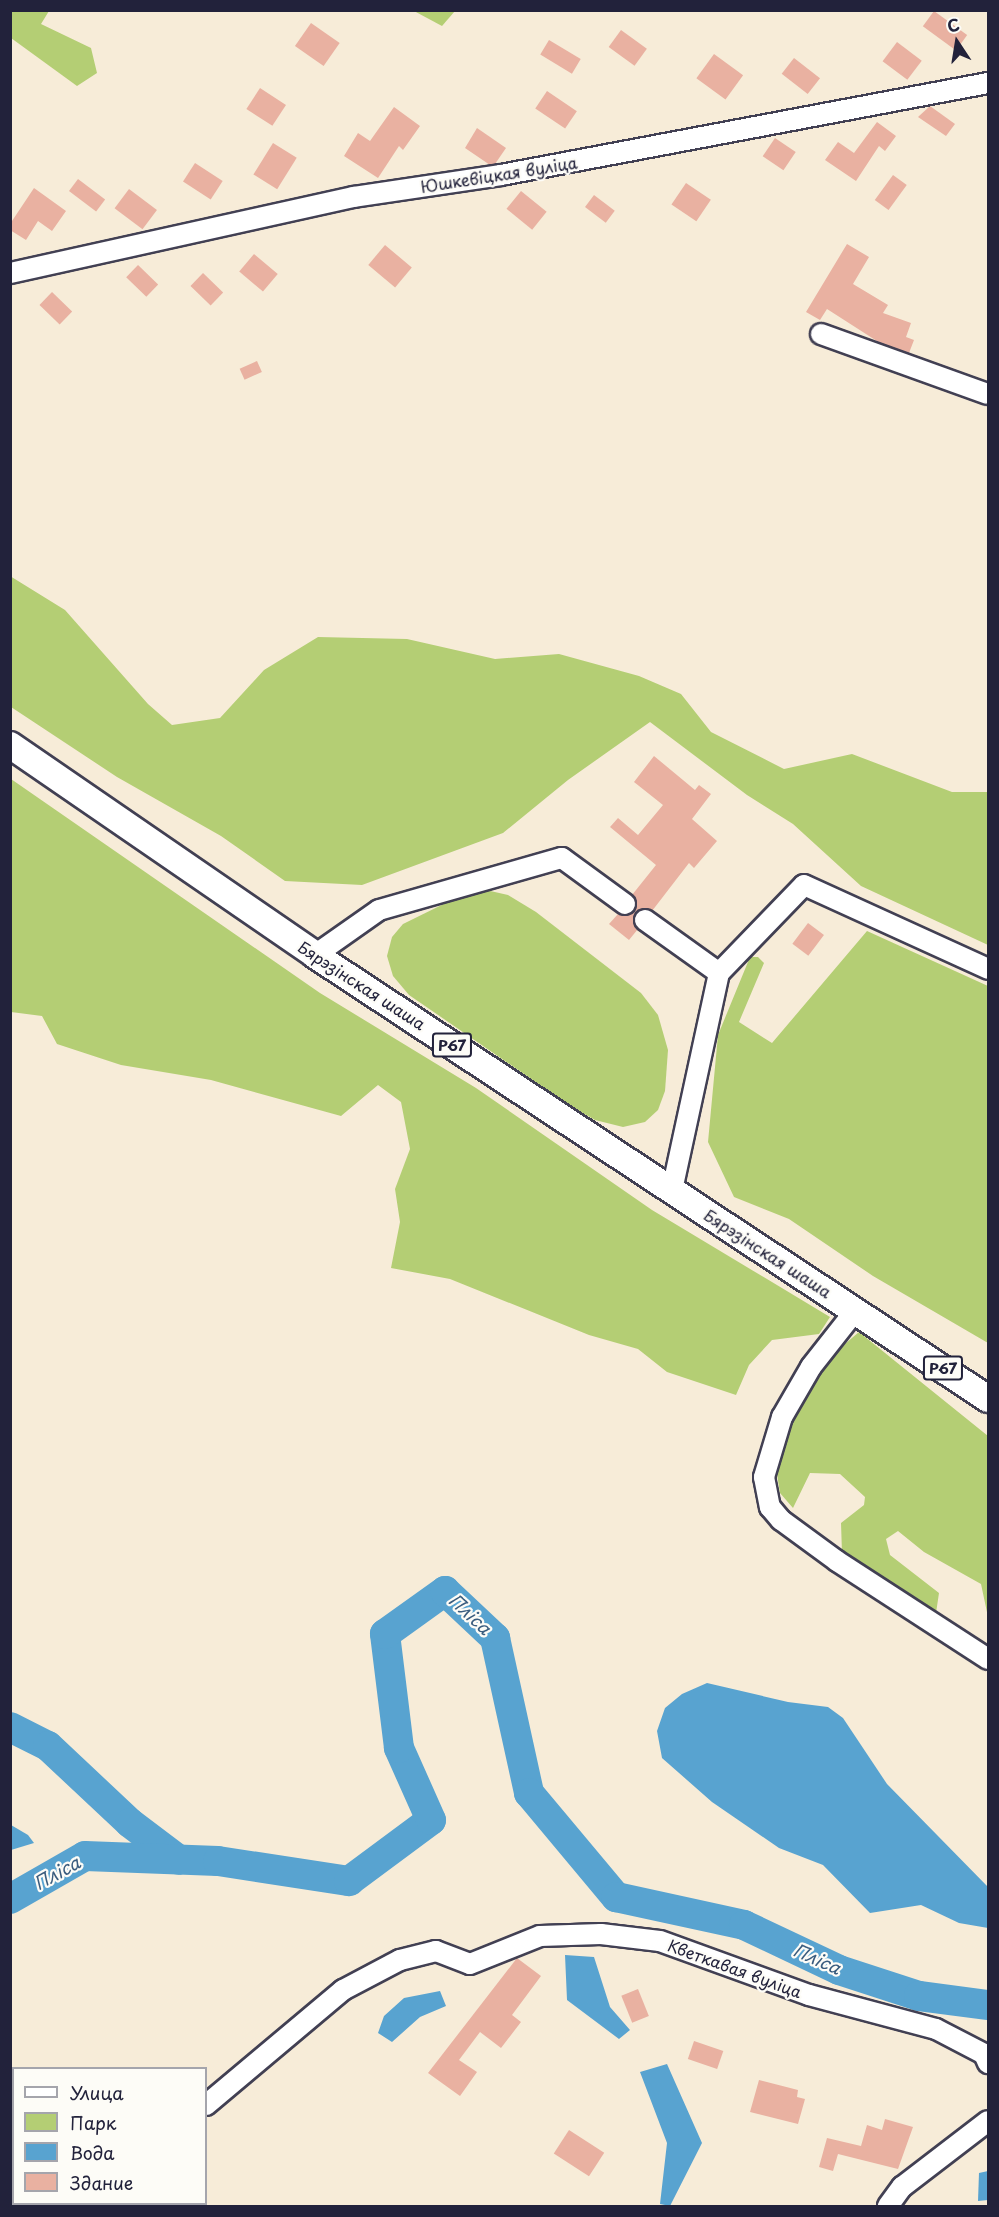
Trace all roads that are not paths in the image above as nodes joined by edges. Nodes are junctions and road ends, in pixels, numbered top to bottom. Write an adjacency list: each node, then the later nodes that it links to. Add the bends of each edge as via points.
1 (988, 84): 2 (street, Юшкевіцкая вуліца, via 501,175 354,197)
2 (10, 273)
3 (821, 334): 4 (street)
4 (988, 394)
5 (10, 745): 8 (main road, Бярэзінская шаша / Р67)
6 (625, 904): 8 (street, via 562,858 379,910)
7 (645, 920): 10 (street)
8 (315, 955): 11 (main road, Бярэзінская шаша / Р67)
9 (988, 969): 10 (street, via 804,885)
10 (719, 973): 11 (street)
11 (672, 1190): 12 (main road, Бярэзінская шаша / Р67)
12 (855, 1311): 13 (main road, Бярэзінская шаша / Р67); 14 (street, via 811,1367 782,1417 764,1477 770,1507 781,1520 837,1561)
13 (988, 1398)
14 (988, 1659)
15 (988, 2063): 16 (street, Кветкавая вуліца, via 984,2054 936,2029 809,1995 660,1941 601,1934 540,1936 470,1964 436,1951 400,1960 343,1990)
16 (207, 2104)
17 (988, 2121): 18 (street, via 902,2187)
18 (888, 2206)

